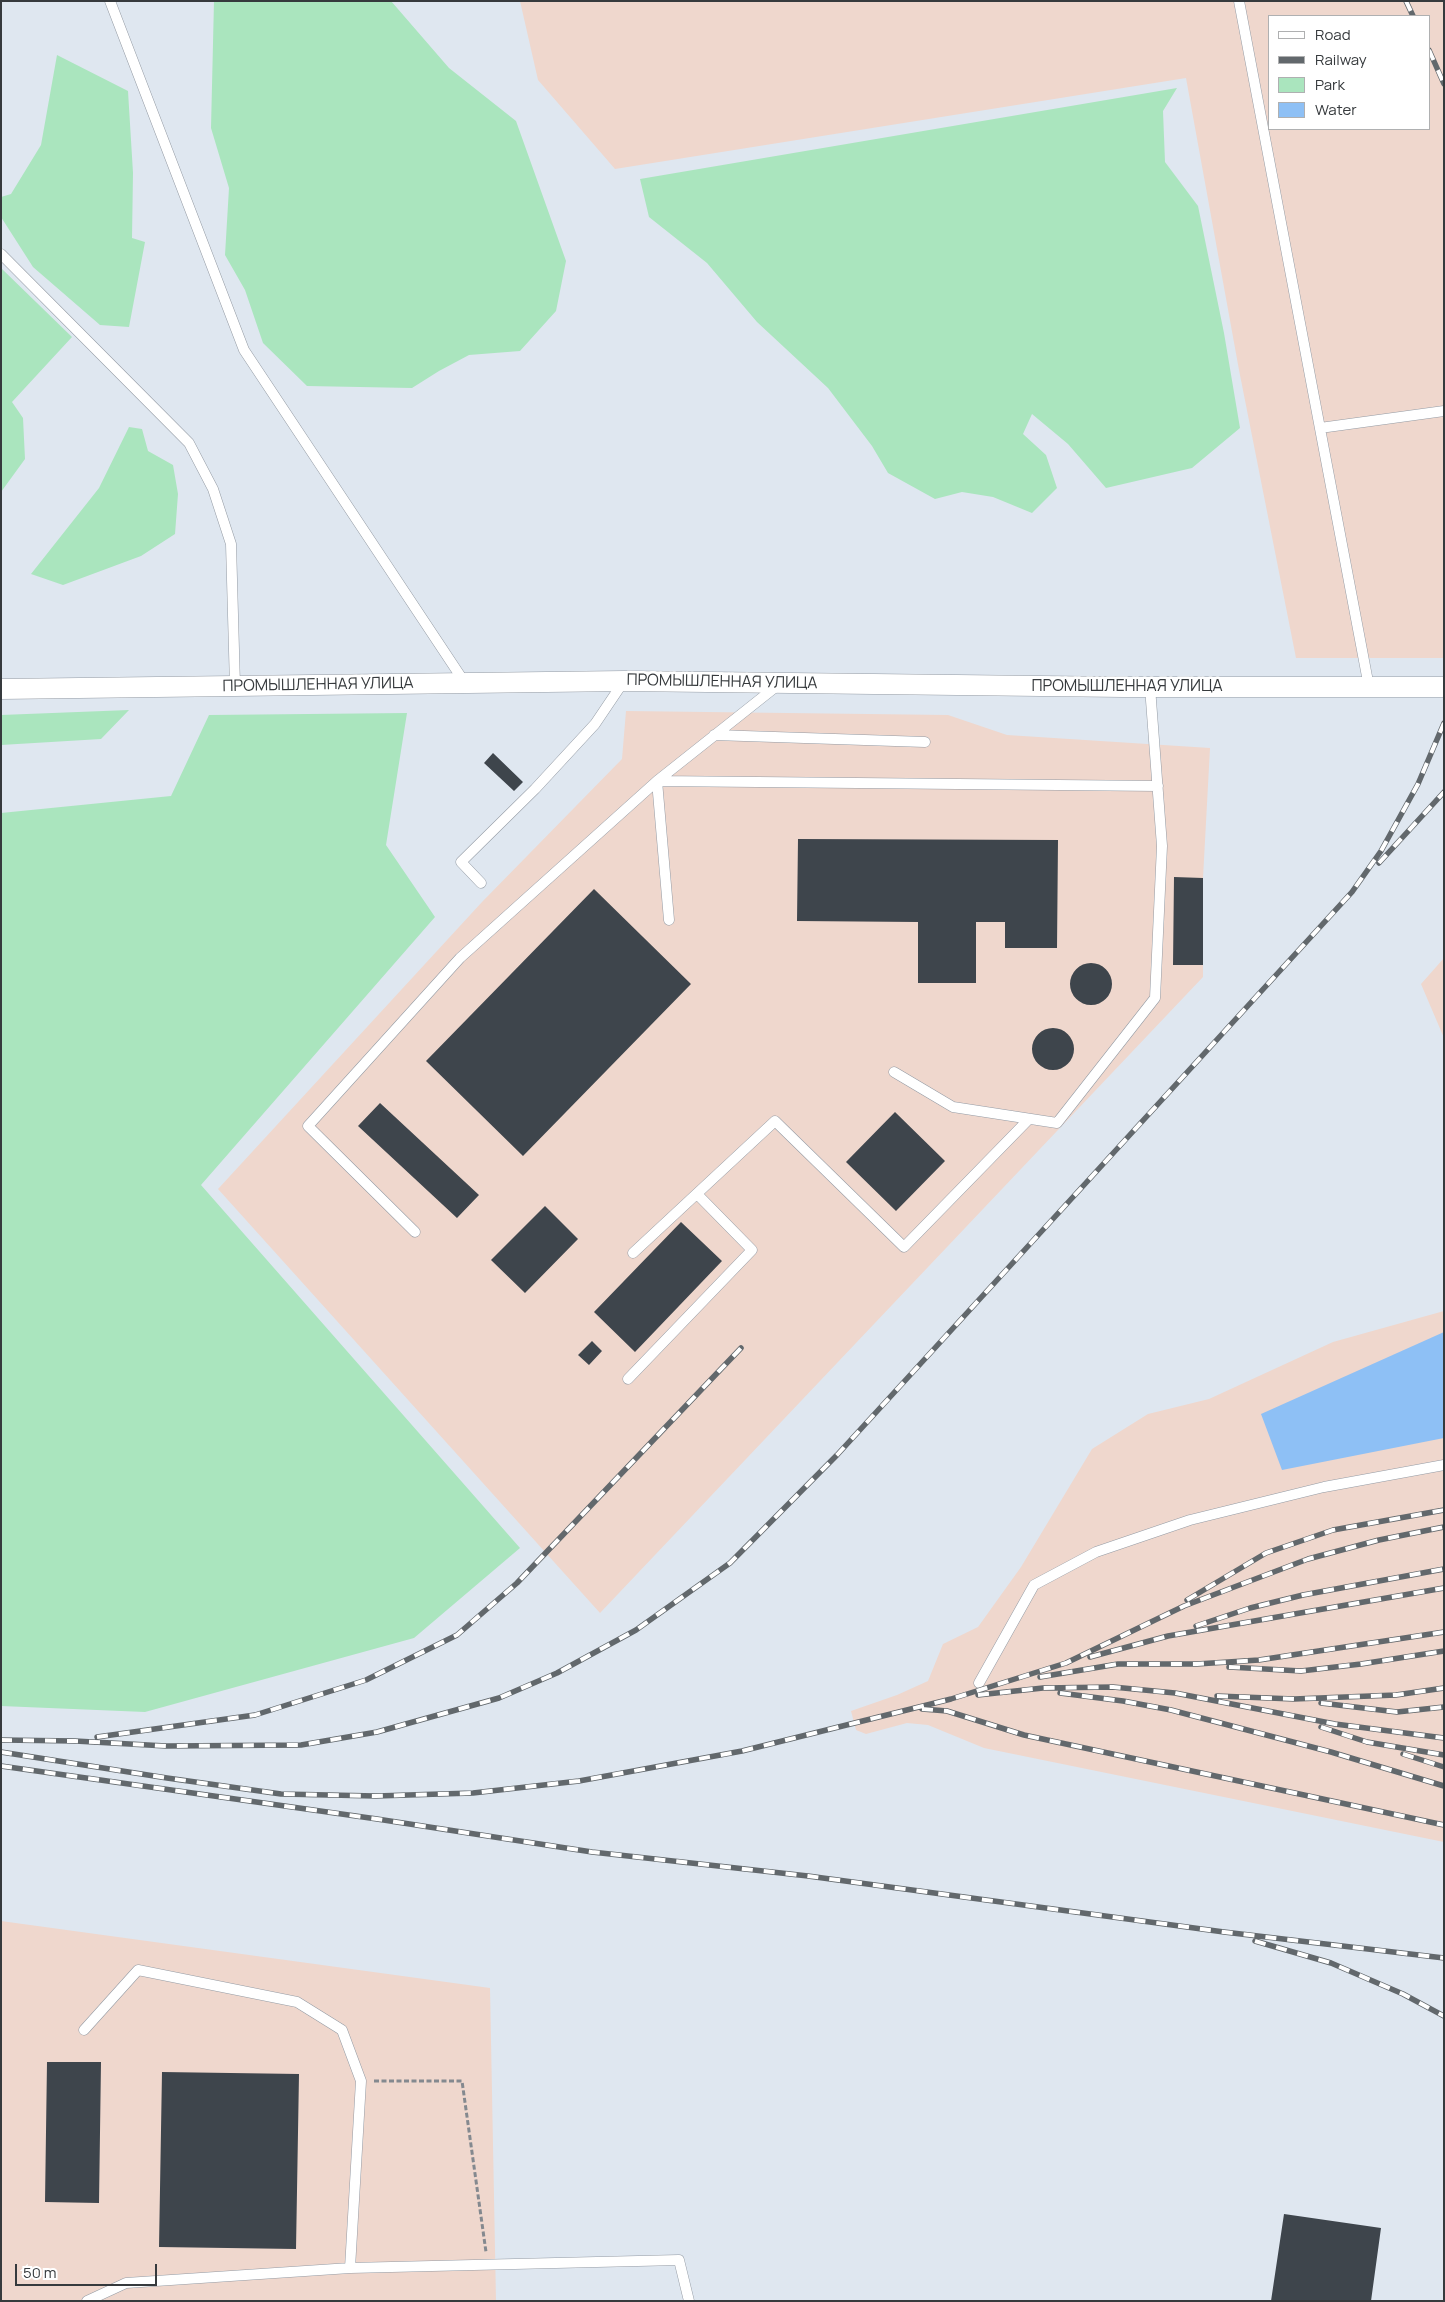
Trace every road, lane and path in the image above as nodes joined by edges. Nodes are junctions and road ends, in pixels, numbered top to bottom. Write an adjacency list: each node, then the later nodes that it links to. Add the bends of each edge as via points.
1 (110, 1): 7 (lane, via 244,350)
2 (1239, 1): 5 (lane)
3 (1, 254): 9 (lane, via 189,443 213,489 231,544)
4 (1444, 411): 5 (lane)
5 (1320, 428): 11 (lane)
6 (624, 681): 7 (street, ПРОМЫШЛЕННАЯ УЛИЦА); 8 (street, ПРОМЫШЛЕННАЯ УЛИЦА); 18 (lane, via 595,724 461,862)
7 (465, 683): 9 (street, ПРОМЫШЛЕННАЯ УЛИЦА)
8 (781, 683): 10 (street, ПРОМЫШЛЕННАЯ УЛИЦА); 14 (lane)
9 (235, 686): 13 (street, ПРОМЫШЛЕННАЯ УЛИЦА)
10 (1150, 687): 11 (street, ПРОМЫШЛЕННАЯ УЛИЦА); 17 (lane)
11 (1369, 687): 12 (street, ПРОМЫШЛЕННАЯ УЛИЦА)
12 (1444, 687)
13 (1, 688)
14 (714, 735): 15 (lane); 16 (lane)
15 (925, 742)
16 (657, 781): 17 (lane); 19 (lane); 23 (lane, via 460,958 308,1126)
17 (1158, 786): 21 (lane, via 1162,846 1155,998 1057,1123)
18 (481, 883)
19 (669, 920)
20 (894, 1072): 21 (lane, via 953,1107)
21 (1029, 1119): 22 (lane, via 904,1247 775,1121)
22 (697, 1194): 24 (lane); 25 (lane, via 752,1250)
23 (415, 1232)
24 (633, 1253)
25 (628, 1379)
26 (1444, 1465): 27 (lane, via 1324,1487 1200,1517 1096,1552 1034,1585)
27 (980, 1684)
28 (84, 2030): 29 (lane, via 138,1970 297,2002 342,2030)
29 (361, 2080): 30 (path, via 462,2081); 31 (lane)
30 (488, 2265): 31 (lane); 33 (lane, via 679,2260)
31 (350, 2268): 32 (lane, via 126,2283)
32 (87, 2301)
33 (689, 2301)

